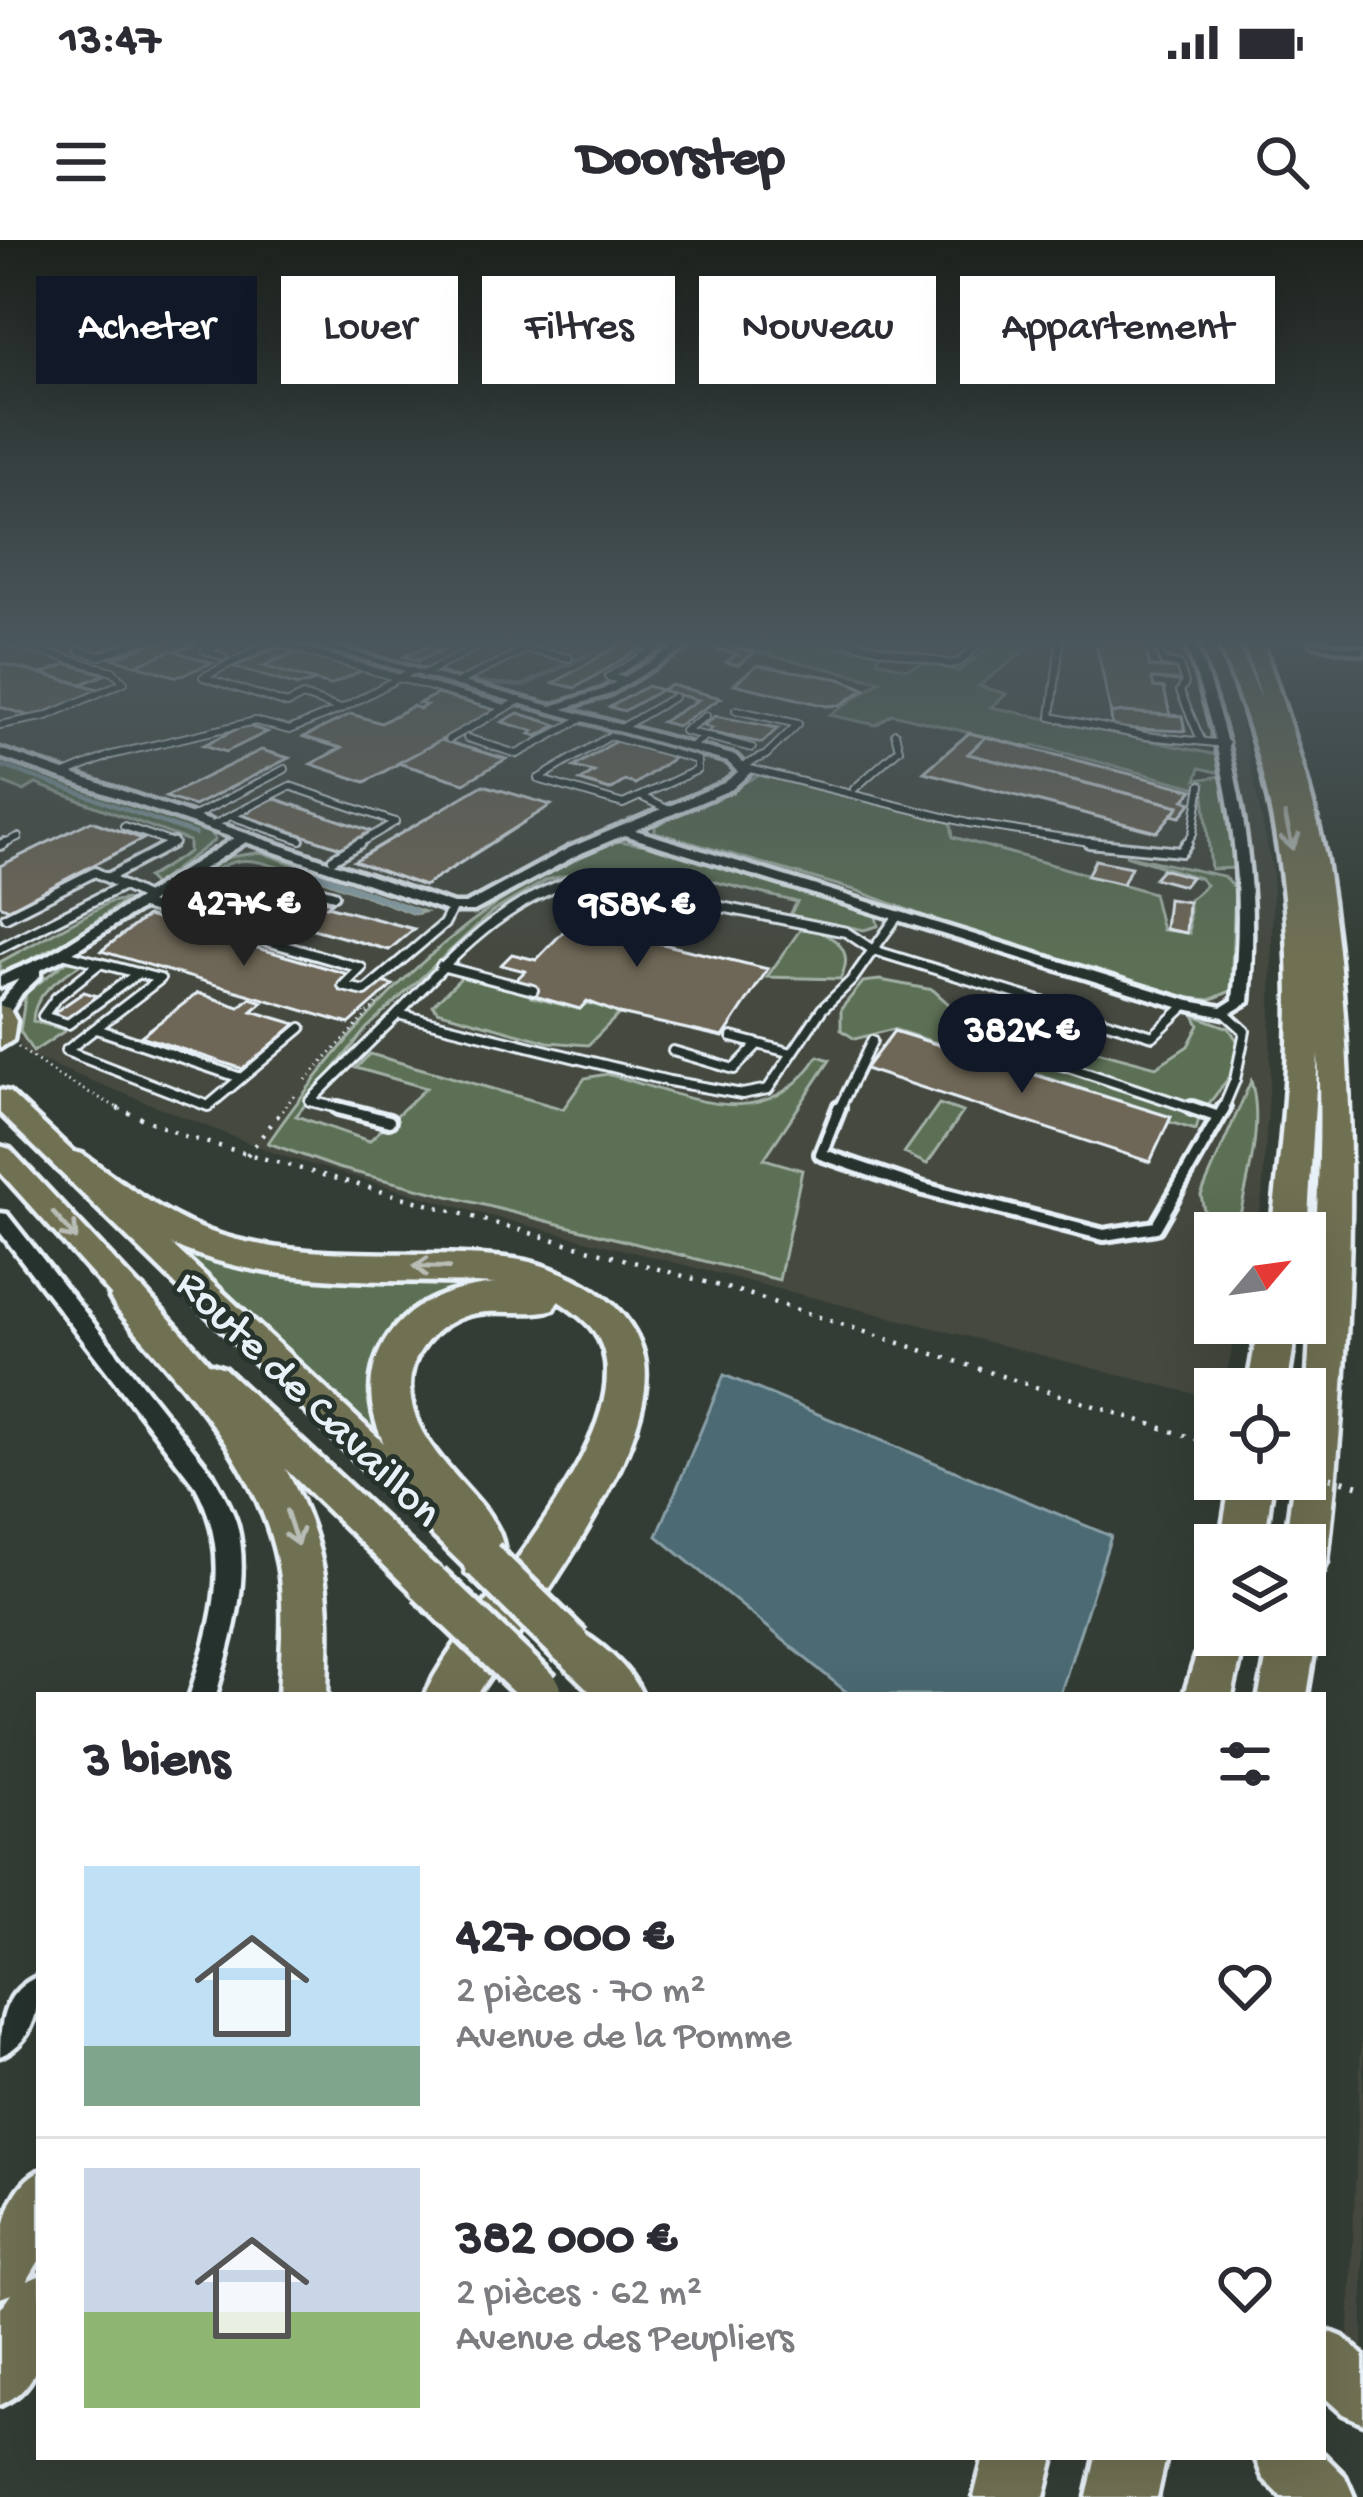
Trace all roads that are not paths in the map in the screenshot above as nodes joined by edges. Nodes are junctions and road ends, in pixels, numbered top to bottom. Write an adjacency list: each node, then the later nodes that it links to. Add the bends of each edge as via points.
1 (145, 747): 15 (lane)
2 (496, 747): 3 (lane, via 517,754)
3 (529, 747)
4 (591, 747): 18 (lane, via 538,778 623,804)
5 (651, 747): 18 (lane, via 697,760 698,770)
6 (690, 747): 13 (street)
7 (774, 747): 13 (lane)
8 (899, 747): 17 (lane)
9 (1227, 747): 47 (street, via 1247,864 1248,923 1241,1002)
10 (1268, 747): 65 (highway, one-way to 65, via 1293,850 1301,935 1303,1057)
11 (1300, 747): 68 (highway, via 1328,849 1348,1042 1335,1319)
12 (0, 754): 15 (street)
13 (742, 767): 17 (lane); 19 (street, via 728,787)
14 (285, 769): 21 (lane)
15 (65, 774): 21 (street)
16 (1202, 785): 17 (lane, via 1181,852 964,822)
17 (854, 788)
18 (642, 797): 19 (lane)
19 (671, 811): 24 (street)
20 (231, 816): 23 (lane); 27 (lane); 29 (lane, via 290,785 395,822)
21 (191, 818): 23 (street)
22 (124, 826): 30 (lane, via 173,843)
23 (211, 826): 26 (street)
24 (622, 830): 34 (street, via 469,908); 36 (street)
25 (18, 837): 28 (lane)
26 (243, 838): 33 (street); 34 (street)
27 (301, 840)
28 (0, 845)
29 (333, 859)
30 (109, 877): 31 (lane); 35 (lane, via 95,872)
31 (120, 887): 33 (lane); 37 (lane)
32 (334, 895): 33 (lane, via 233,872)
33 (149, 904): 34 (lane, via 362,968 344,986 365,991 444,924); 40 (street)
34 (452, 908)
35 (3, 916): 37 (lane)
36 (897, 917): 39 (lane); 46 (street)
37 (35, 931): 38 (lane)
38 (0, 948)
39 (873, 950): 42 (lane, via 846,932 600,874 527,897); 46 (lane, via 1153,1036); 58 (lane)
40 (58, 956): 41 (lane); 44 (street); 48 (street, via 16,989)
41 (100, 963): 43 (lane); 43 (lane, via 43,1016 68,1024)
42 (442, 966): 45 (lane); 49 (lane)
43 (138, 974): 51 (lane, via 160,980)
44 (0, 982)
45 (533, 990)
46 (1186, 1005): 47 (street)
47 (1224, 1012): 61 (lane, via 1245,1030 1244,1047 1240,1077)
48 (1, 1013): 55 (main road)
49 (398, 1014): 58 (lane, via 742,1094 768,1089); 62 (lane, via 310,1100)
50 (301, 1028): 59 (lane)
51 (98, 1029): 59 (lane); 59 (lane, via 65,1051 208,1106)
52 (963, 1032): 61 (lane)
53 (732, 1036): 56 (lane)
54 (872, 1041): 61 (lane, via 821,1154 1103,1235 1156,1227)
55 (10, 1044)
56 (758, 1044): 57 (lane, via 734,1070); 58 (lane)
57 (673, 1051)
58 (792, 1054)
59 (241, 1078)
60 (0, 1098): 64 (main road, Route de Cavaillon)
61 (1216, 1116)
62 (388, 1121)
63 (0, 1155): 67 (main road, Route de Cavaillon, one-way to 67)
64 (70, 1162): 69 (main road, Route de Cavaillon); 75 (highway, one-way to 64, via 604,1463 628,1385 606,1319 556,1281 517,1272 275,1260 220,1248 151,1219)
65 (1291, 1212)
66 (0, 1219): 72 (street, via 204,1480 225,1524 219,1639)
67 (130, 1298): 73 (highway, one-way to 73, via 241,1426 280,1488 302,1558 309,1633); 76 (main road, Route de Cavaillon, bridge)
68 (1310, 1524)
69 (473, 1542): 74 (highway, via 400,1441 388,1390 394,1360 419,1324 440,1312 492,1297 539,1299 564,1309 593,1339 604,1400 565,1491); 77 (main road, Route de Cavaillon, bridge)
70 (1218, 1656): 78 (highway)
71 (1290, 1656): 79 (highway)
72 (204, 1692)
73 (303, 1692)
74 (422, 1692)
75 (451, 1692)
76 (542, 1692)
77 (619, 1692)
78 (1209, 1692)
79 (1284, 1692)
80 (36, 1995): 81 (street)
81 (0, 2040)
82 (36, 2207): 84 (highway)
83 (36, 2249): 85 (highway)
84 (0, 2266)
85 (0, 2298)
86 (36, 2314): 89 (highway)
87 (36, 2334): 89 (highway)
88 (1326, 2360): 90 (main road)
89 (0, 2376)
90 (1363, 2394)
91 (1018, 2460): 94 (highway)
92 (1130, 2460): 95 (highway)
93 (1287, 2460): 96 (main road)
94 (1009, 2497)
95 (1123, 2497)
96 (1324, 2497)

